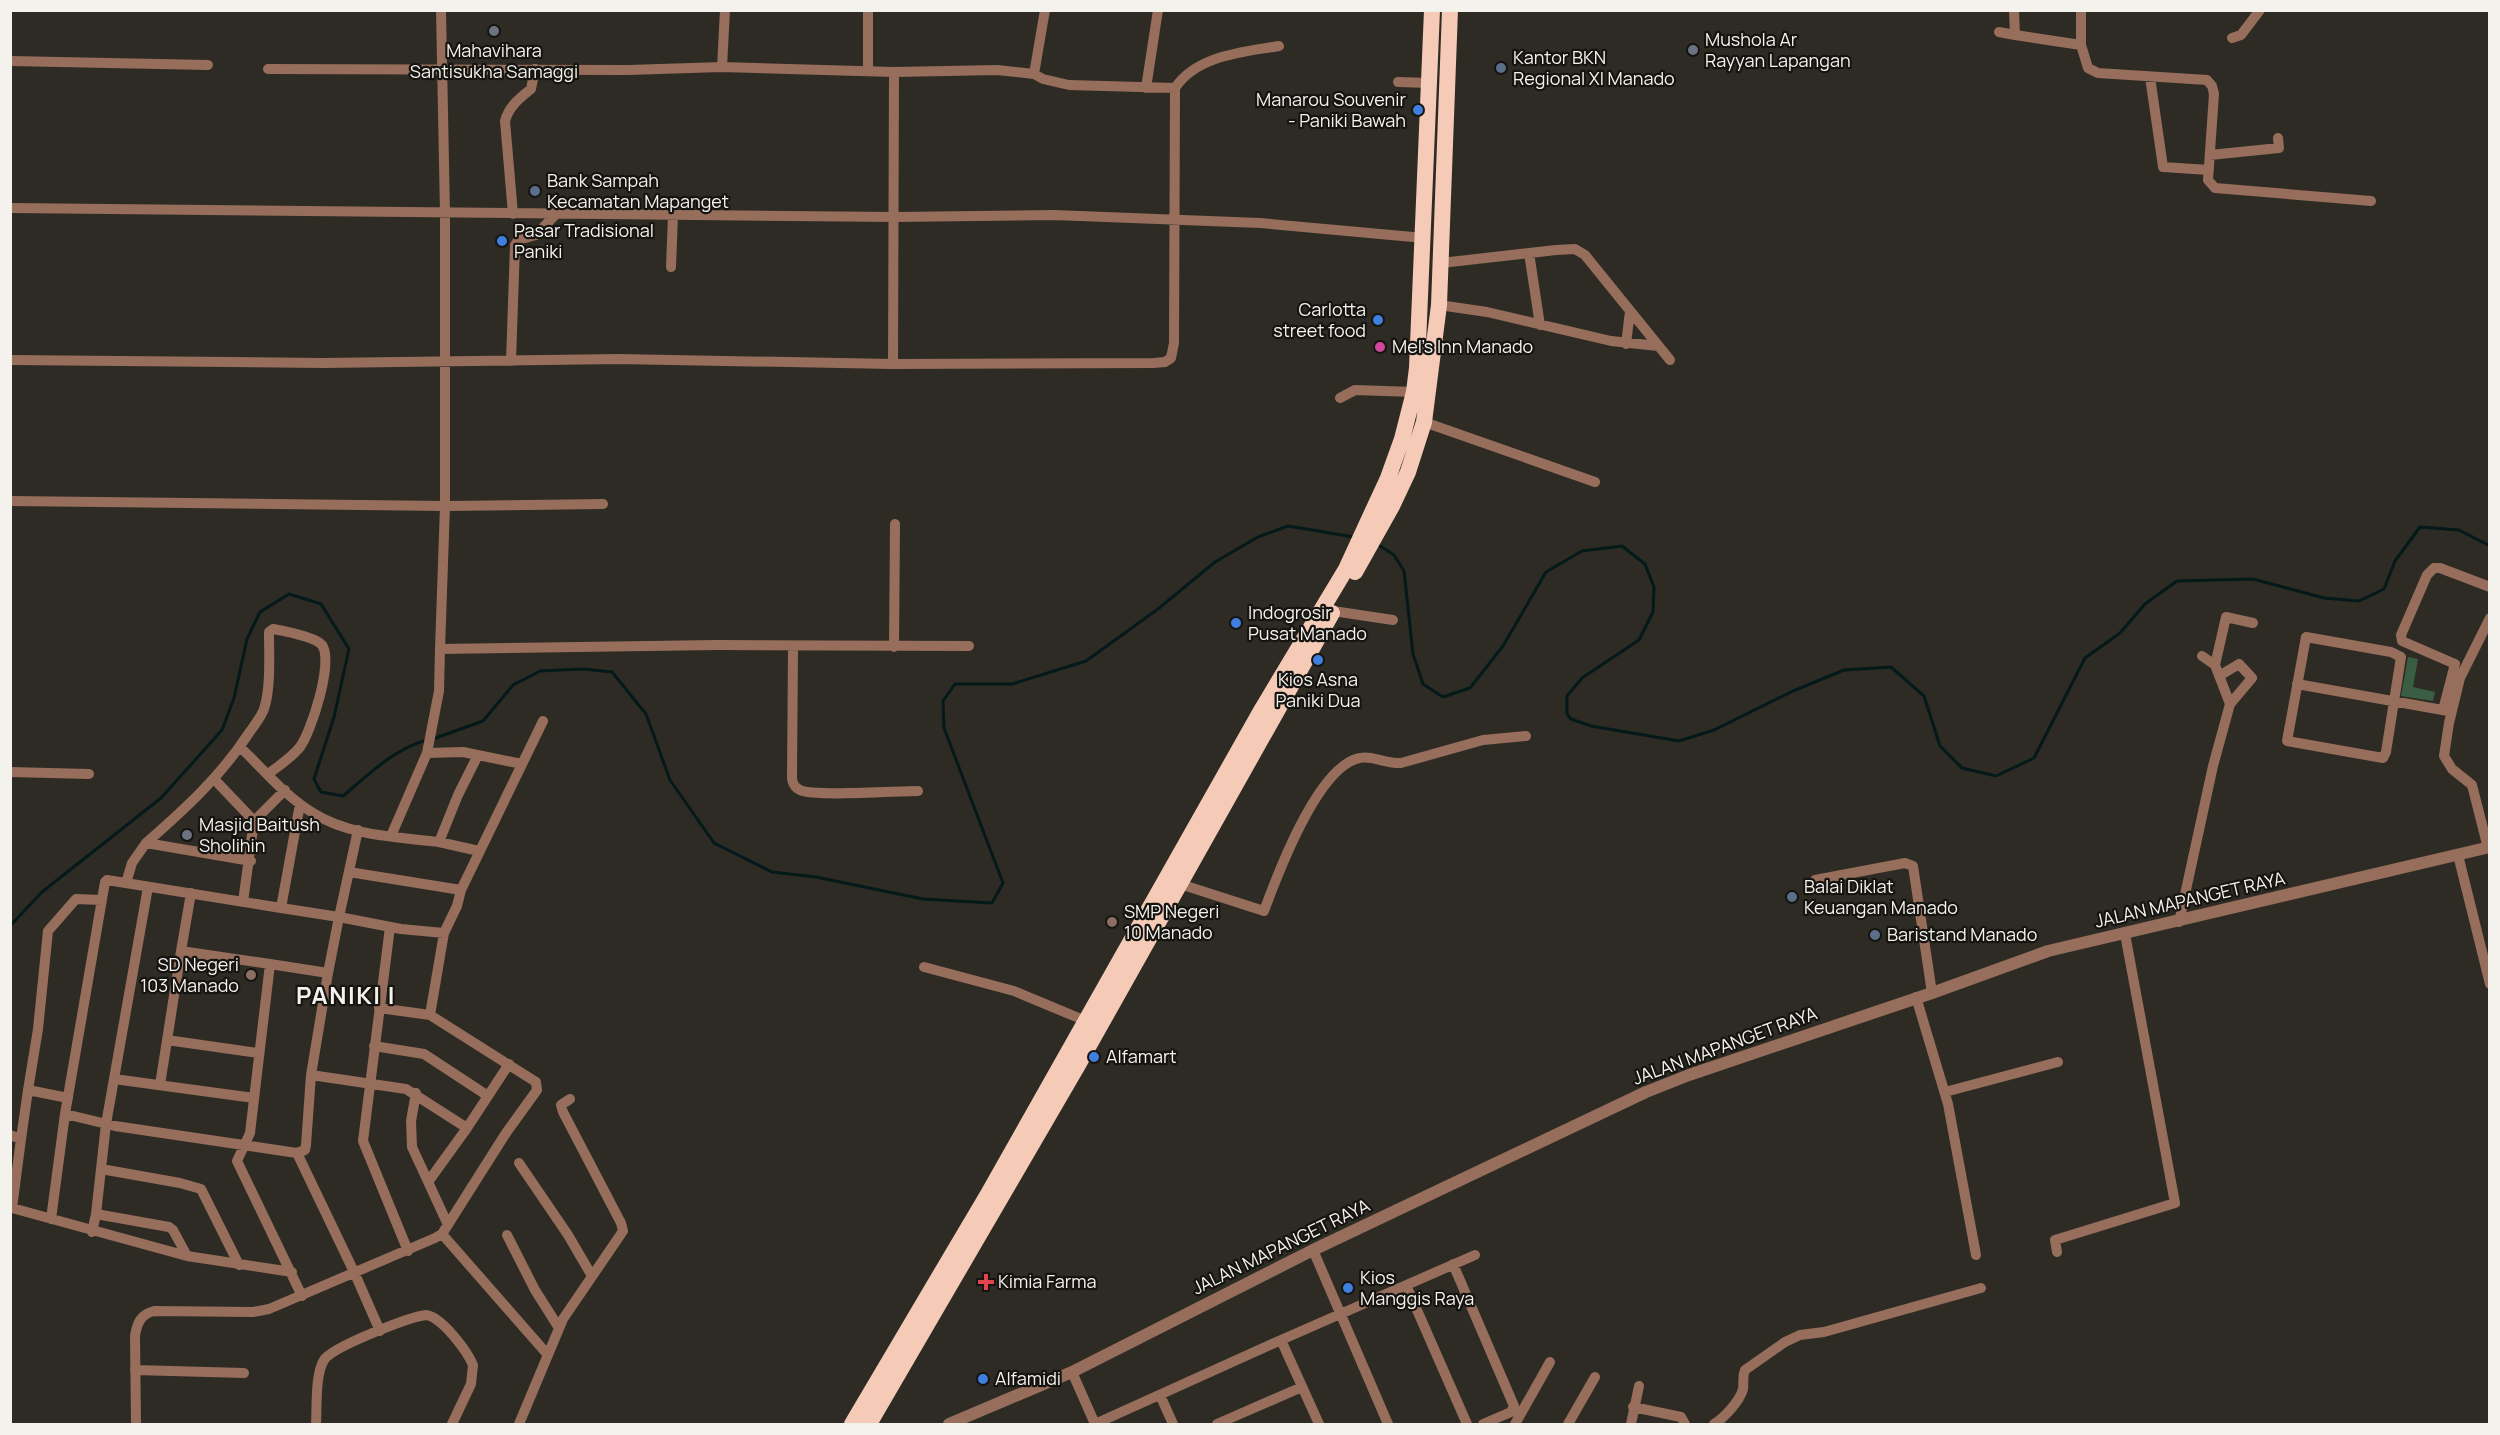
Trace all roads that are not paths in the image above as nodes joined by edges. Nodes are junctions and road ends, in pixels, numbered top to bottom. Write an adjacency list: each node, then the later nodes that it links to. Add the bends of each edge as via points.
1 (441, 10): 19 (street)
2 (725, 10): 18 (street)
3 (868, 10): 22 (street)
4 (1045, 10): 24 (street)
5 (1158, 10): 28 (street)
6 (1432, 10): 27 (highway)
7 (1450, 10): 43 (highway)
8 (2014, 10): 12 (street)
9 (2081, 10): 14 (street)
10 (2259, 10): 13 (street, via 2241,35)
11 (1999, 32): 12 (street)
12 (2015, 35): 14 (street)
13 (2232, 38)
14 (2081, 45): 25 (street, via 2085,63 2092,72)
15 (1279, 46): 29 (street, via 1213,60 1192,71)
16 (10, 61): 17 (street)
17 (208, 65)
18 (722, 67): 21 (street); 22 (street)
19 (441, 68): 20 (street); 21 (street); 35 (street)
20 (268, 69)
21 (535, 69): 36 (street, via 531,89 517,100 506,121)
22 (868, 70): 23 (street)
23 (894, 72): 24 (street, via 997,70); 39 (street)
24 (1034, 74): 28 (street, via 1069,85)
25 (2150, 77): 31 (street, via 2211,83 2214,94); 32 (street, via 2163,167)
26 (1398, 82): 27 (street)
27 (1429, 83): 41 (highway)
28 (1146, 88): 29 (street)
29 (1175, 88): 40 (street)
30 (2278, 138): 31 (street, via 2279,148)
31 (2210, 155): 32 (street)
32 (2209, 170): 33 (street, via 2208,180 2215,188)
33 (2372, 201)
34 (10, 208): 35 (street)
35 (445, 214): 36 (street); 53 (street)
36 (513, 214): 37 (street)
37 (556, 214): 38 (street); 52 (street, via 536,235 518,240 515,245)
38 (673, 215): 39 (street); 44 (street)
39 (894, 217): 40 (street, via 1054,214); 54 (street)
40 (1174, 220): 41 (street, via 1260,223); 54 (street, via 1174,352 1164,362)
41 (1424, 238): 55 (highway)
42 (1530, 253): 43 (street); 46 (street, via 1575,249 1585,255); 47 (street)
43 (1441, 263): 45 (highway)
44 (672, 267)
45 (1439, 305): 47 (street); 57 (highway)
46 (1630, 311): 48 (street); 49 (street)
47 (1540, 325): 48 (street)
48 (1626, 344): 49 (street)
49 (1658, 346): 51 (street)
50 (10, 360): 53 (street)
51 (1670, 360)
52 (512, 361): 53 (street); 54 (street)
53 (444, 362): 62 (street)
54 (893, 364)
55 (1414, 392): 56 (street, via 1355,390); 60 (highway, via 1388,478)
56 (1340, 398)
57 (1424, 422): 58 (street); 60 (highway, via 1408,472)
58 (1595, 482)
59 (10, 501): 62 (street)
60 (1385, 502): 64 (highway)
61 (603, 504): 62 (street)
62 (445, 506): 73 (street)
63 (895, 524): 72 (street)
64 (1359, 554): 66 (highway); 81 (highway)
65 (2490, 587): 75 (street, via 2434,568 2427,574 2401,640)
66 (1333, 611): 68 (street); 81 (highway)
67 (2490, 618): 75 (street)
68 (1393, 620)
69 (2253, 623): 76 (street, via 2226,617)
70 (969, 646): 72 (street)
71 (793, 647): 72 (street); 73 (street); 93 (street, via 794,785 801,791 819,792)
72 (894, 647)
73 (440, 649): 85 (street, via 439,691)
74 (2202, 656): 76 (street)
75 (2460, 666): 80 (street, via 2460,678)
76 (2217, 670): 79 (street); 79 (street, via 2239,664 2252,678)
77 (2297, 684): 78 (street); 78 (street, via 2306,637 2319,639 2397,653 2401,663); 78 (street, via 2285,738 2290,743 2383,758)
78 (2393, 701): 80 (street)
79 (2230, 704): 115 (street)
80 (2447, 711): 100 (street, via 2445,760 2472,785)
81 (1268, 712): 107 (highway); 128 (highway)
82 (543, 721): 87 (street)
83 (1526, 736): 107 (street, via 1483,740 1401,763 1365,757 1344,764 1328,782 1288,846 1264,910)
84 (240, 747): 90 (street); 90 (street, via 264,710 269,632 277,630 319,642 324,651 325,673 310,727 298,749); 91 (street)
85 (427, 753): 86 (street); 97 (street)
86 (478, 754): 87 (street); 99 (street)
87 (522, 764): 101 (street)
88 (10, 772): 89 (street)
89 (89, 774)
90 (268, 774): 92 (street)
91 (214, 779): 95 (street); 98 (street)
92 (285, 790): 94 (street); 95 (street)
93 (918, 791)
94 (300, 804): 96 (street, via 327,820); 113 (street)
95 (254, 821): 103 (street)
96 (358, 830): 97 (street); 104 (street)
97 (392, 836): 99 (street)
98 (146, 843): 103 (street); 106 (street, via 132,863)
99 (439, 843): 101 (street)
100 (2489, 848): 102 (street, JALAN MAPANGET RAYA)
101 (480, 851): 109 (street)
102 (2458, 855): 115 (street, JALAN MAPANGET RAYA); 123 (street)
103 (250, 861): 112 (street)
104 (349, 872): 109 (street); 114 (street)
105 (1815, 880): 124 (street, via 1905,863 1913,866)
106 (126, 883): 108 (street); 111 (street, via 106,880)
107 (1180, 884): 195 (highway)
108 (148, 886): 110 (street); 135 (street)
109 (461, 890): 117 (street, via 458,906)
110 (191, 893): 112 (street); 119 (street)
111 (101, 900): 138 (street, via 76,899 48,932); 142 (street)
112 (243, 902): 113 (street)
113 (281, 908): 114 (street)
114 (339, 917): 116 (street); 122 (street)
115 (2179, 922): 118 (street, JALAN MAPANGET RAYA)
116 (390, 927): 117 (street); 126 (street)
117 (444, 933): 127 (street)
118 (2124, 934): 124 (street, JALAN MAPANGET RAYA, via 2048,951); 162 (street, via 2175,1203 2055,1240)
119 (182, 951): 120 (street); 129 (street)
120 (270, 964): 122 (street); 131 (street)
121 (924, 967): 128 (street, via 1014,991)
122 (328, 973): 134 (street)
123 (2490, 984)
124 (1932, 993): 125 (street, JALAN MAPANGET RAYA)
125 (1916, 997): 139 (street); 160 (street, JALAN MAPANGET RAYA, via 1646,1092)
126 (379, 1008): 127 (street); 130 (street)
127 (430, 1015): 133 (street)
128 (1086, 1021): 194 (highway)
129 (168, 1040): 131 (street); 137 (street)
130 (374, 1046): 136 (street); 141 (street, via 424,1054)
131 (258, 1053): 143 (street)
132 (2058, 1062): 139 (street)
133 (509, 1064): 141 (street); 157 (street, via 538,1087)
134 (311, 1075): 136 (street); 150 (street, via 305,1150)
135 (114, 1079): 137 (street); 146 (street)
136 (371, 1082): 140 (street); 161 (street, via 364,1146)
137 (160, 1085): 143 (street)
138 (28, 1090): 142 (street); 148 (street)
139 (1945, 1092): 164 (street)
140 (416, 1093): 147 (street); 153 (street, via 411,1139)
141 (488, 1096): 147 (street)
142 (68, 1098): 145 (street)
143 (254, 1098): 149 (street)
144 (570, 1100): 170 (street, via 561,1105 563,1112 623,1229)
145 (65, 1114): 146 (street); 156 (street)
146 (106, 1124): 149 (street); 152 (street)
147 (467, 1128): 153 (street)
148 (16, 1137): 154 (street)
149 (246, 1145): 150 (street); 168 (street, via 238,1163)
150 (297, 1153): 169 (street)
151 (519, 1163): 170 (street)
152 (101, 1169): 155 (street); 167 (street, via 201,1189)
153 (428, 1182): 157 (street)
154 (11, 1214): 156 (street)
155 (96, 1214): 158 (street); 165 (street, via 169,1227)
156 (51, 1219): 158 (street)
157 (445, 1229): 161 (street); 178 (street)
158 (92, 1232): 165 (street)
159 (507, 1235): 175 (street)
160 (1313, 1250): 174 (street); 181 (street, JALAN MAPANGET RAYA)
161 (408, 1251): 169 (street)
162 (2057, 1252)
163 (1475, 1255): 166 (street)
164 (1976, 1255)
165 (187, 1256): 167 (street)
166 (1453, 1264): 171 (street); 202 (street, via 1514,1406 1511,1412)
167 (239, 1265): 168 (street)
168 (292, 1272): 173 (street)
169 (355, 1274): 173 (street); 176 (street)
170 (592, 1276): 175 (street)
171 (1406, 1286): 174 (street); 201 (street)
172 (1981, 1288): 207 (street, via 1792,1338 1745,1370 1739,1396)
173 (302, 1296): 180 (street, via 253,1312 148,1312 136,1326)
174 (1340, 1315): 177 (street); 200 (street)
175 (559, 1328): 178 (street)
176 (380, 1331): 188 (street, via 325,1357 320,1370); 192 (street, via 431,1316 470,1357 474,1376)
177 (1281, 1340): 185 (street); 186 (street)
178 (548, 1355): 193 (street)
179 (1550, 1362): 203 (street)
180 (135, 1370): 182 (street); 190 (street)
181 (1072, 1372): 189 (street); 196 (street, JALAN MAPANGET RAYA)
182 (244, 1373)
183 (1595, 1377): 204 (street)
184 (1639, 1386): 187 (street)
185 (1302, 1387): 198 (street); 199 (street)
186 (1160, 1395): 189 (street); 197 (street)
187 (1634, 1407): 205 (street); 206 (street, via 1681,1418)
188 (316, 1423): 191 (street)
189 (1095, 1424)
190 (136, 1425)
191 (329, 1425)
192 (452, 1425)
193 (519, 1425)
194 (852, 1425)
195 (869, 1425)
196 (949, 1425)
197 (1173, 1425)
198 (1217, 1425)
199 (1319, 1425)
200 (1388, 1425)
201 (1467, 1425)
202 (1483, 1425)
203 (1515, 1425)
204 (1568, 1425)
205 (1631, 1425)
206 (1685, 1425)
207 (1714, 1425)

